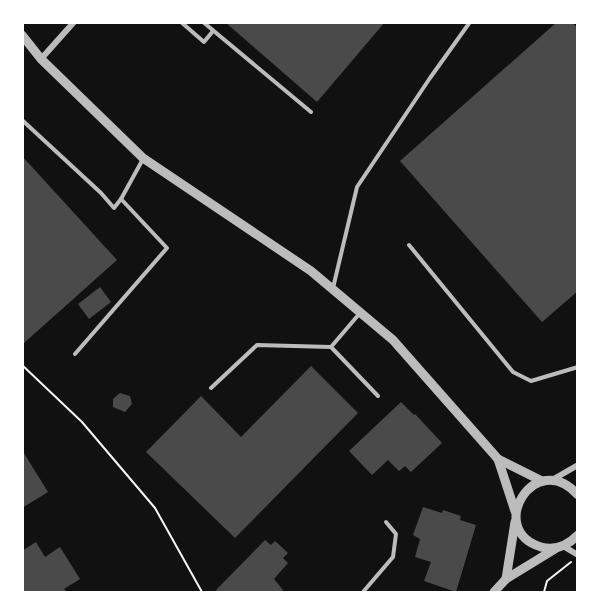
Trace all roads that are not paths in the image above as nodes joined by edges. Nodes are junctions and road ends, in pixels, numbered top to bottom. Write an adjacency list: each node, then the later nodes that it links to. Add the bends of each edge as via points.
1 (74, 22): 7 (street)
2 (181, 22): 5 (lane, via 204,42)
3 (203, 22): 5 (lane)
4 (470, 22): 13 (lane, via 357,187)
5 (213, 31): 8 (lane)
6 (22, 35): 7 (street)
7 (41, 59): 10 (street)
8 (310, 112)
9 (22, 120): 11 (lane, via 114,208)
10 (143, 158): 11 (lane); 13 (street)
11 (121, 199): 16 (lane, via 167,248)
12 (409, 245): 17 (lane, via 513,372 531,381)
13 (333, 289): 14 (street)
14 (361, 313): 15 (lane); 20 (street, via 393,340)
15 (330, 347): 18 (lane, via 257,345); 19 (lane)
16 (75, 354)
17 (578, 367)
18 (211, 387)
19 (378, 396)
20 (498, 459): 22 (street); 24 (street)
21 (578, 465): 22 (street)
22 (547, 481): 23 (street, via 562,483); 24 (street, via 524,493)
23 (578, 495)
24 (516, 516): 27 (street, via 526,539 546,548); 29 (street)
25 (386, 522): 30 (lane, via 396,534 393,557)
26 (578, 535): 27 (street)
27 (560, 547): 28 (street); 29 (street)
28 (578, 556)
29 (506, 579): 31 (street)
30 (363, 592)
31 (494, 592)

